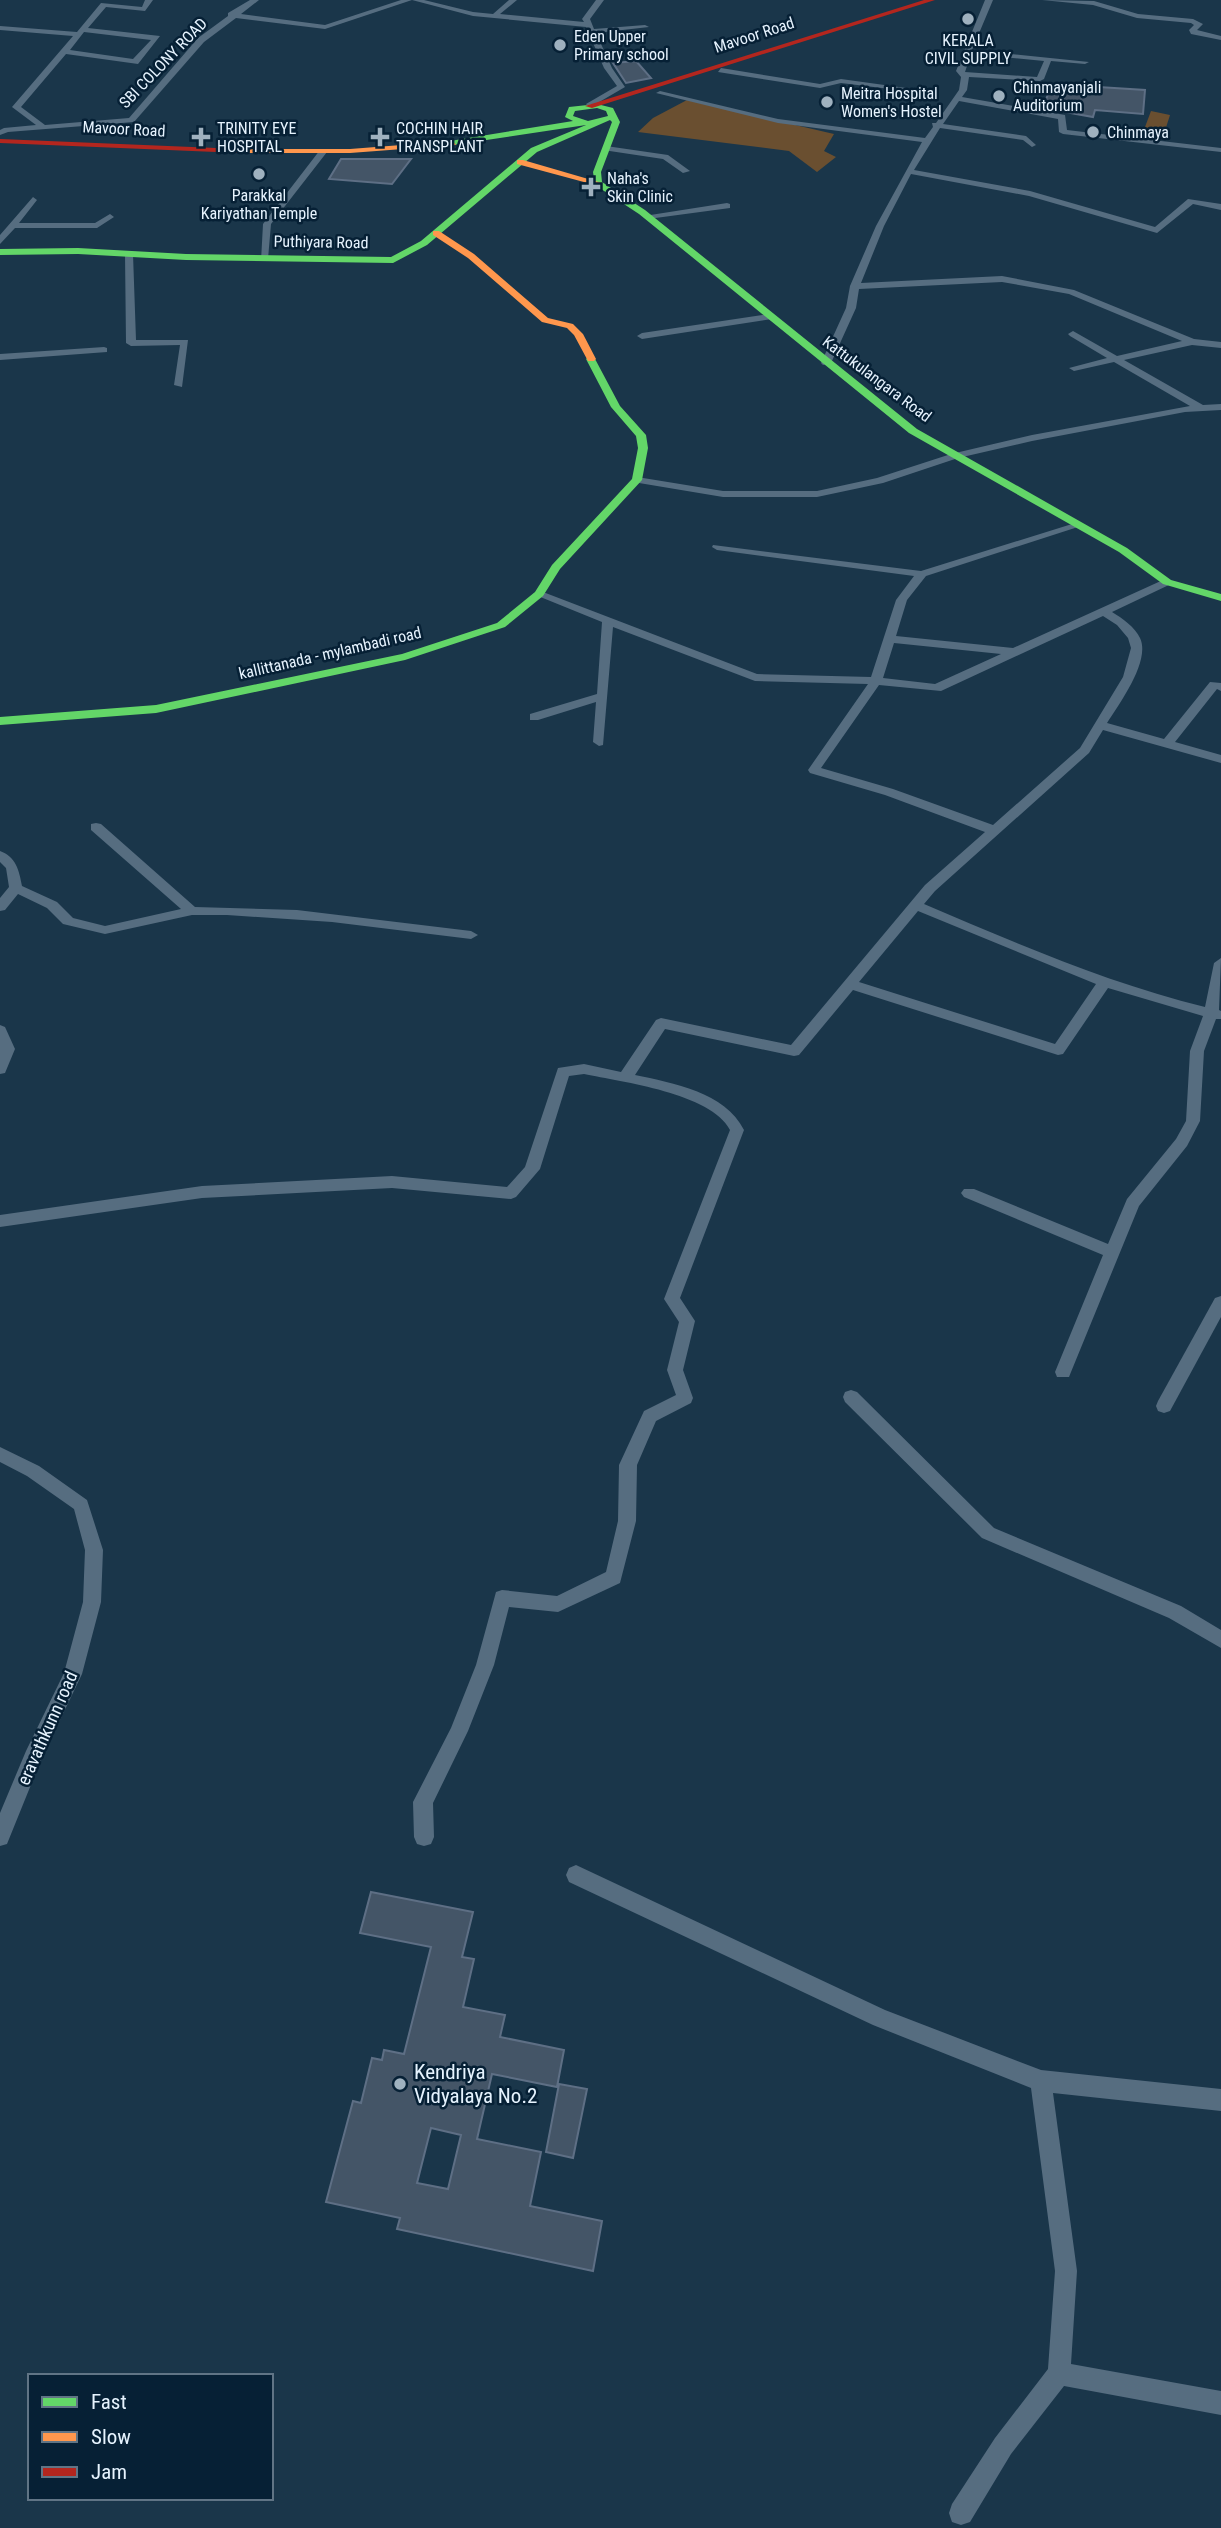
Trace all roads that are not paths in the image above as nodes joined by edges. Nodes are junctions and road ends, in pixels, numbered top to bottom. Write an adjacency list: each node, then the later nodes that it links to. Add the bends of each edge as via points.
1 (149, 0): 16 (street, via 145,9 104,5)
2 (255, 0): 11 (street, SBI COLONY ROAD)
3 (408, 0): 11 (street, via 325,27)
4 (415, 0): 12 (street)
5 (513, 0): 12 (street)
6 (600, 0): 14 (street, via 586,19)
7 (931, 0): 27 (street, Mavoor Road)
8 (950, 0): 22 (street, Mavoor Road)
9 (989, 0): 19 (street)
10 (1046, 0): 17 (street, via 1094,3 1137,16 1193,21 1199,24 1194,32)
11 (231, 15): 31 (street, SBI COLONY ROAD, via 201,40 131,120)
12 (492, 16): 14 (street)
13 (645, 27): 14 (street)
14 (590, 28): 27 (street, via 621,87)
15 (0, 29): 16 (street)
16 (81, 32): 18 (street); 18 (street, via 157,38 135,62)
17 (1221, 38)
18 (64, 51): 31 (street, via 16,107)
19 (969, 52): 20 (street); 23 (street)
20 (1048, 59): 21 (street); 23 (street, via 1040,79)
21 (1085, 62)
22 (721, 71): 24 (street, Mavoor Road); 25 (street, via 820,86 841,81)
23 (962, 74): 26 (street)
24 (660, 93): 29 (street, Mavoor Road); 33 (street, via 778,121)
25 (931, 93)
26 (958, 99): 30 (street); 36 (street, via 1062,117 1063,132)
27 (589, 106): 28 (street, Mavoor Road); 29 (street, Mavoor Road, via 604,107)
28 (576, 116): 29 (street, Mavoor Road); 32 (street, Mavoor Road, via 456,139 352,147 253,148); 37 (street, Mavoor Road, via 446,145)
29 (607, 118): 35 (street, via 616,122); 38 (street, Puthiyara Road, via 534,150)
30 (935, 125): 33 (street); 34 (street, via 1018,136)
31 (43, 126): 32 (street, SBI COLONY ROAD)
32 (0, 137): 37 (street, Mavoor Road)
33 (925, 140): 40 (street)
34 (1032, 145)
35 (606, 148): 39 (street, via 664,157); 41 (street)
36 (1221, 150)
37 (323, 152): 52 (street, via 267,224)
38 (520, 162): 41 (street, Kattukulangara Road); 48 (street, Puthiyara Road)
39 (686, 171)
40 (908, 171): 44 (street, via 1030,194 1157,230 1191,201); 53 (street)
41 (598, 183): 45 (street, Kattukulangara Road)
42 (33, 200): 47 (street)
43 (727, 206): 45 (street)
44 (1221, 206)
45 (648, 216): 54 (street, Kattukulangara Road)
46 (110, 217): 47 (street, via 85,226)
47 (12, 225): 49 (street)
48 (436, 233): 52 (street, Puthiyara Road, via 393,260); 68 (street, via 545,320 570,326 578,334 616,407 641,435)
49 (0, 241)
50 (0, 252): 51 (street, Puthiyara Road)
51 (129, 254): 52 (street, Puthiyara Road); 64 (street, via 131,343 185,342)
52 (264, 259)
53 (855, 286): 57 (street, via 1002,279 1071,292); 62 (street, via 851,308)
54 (769, 317): 56 (street); 62 (street, Kattukulangara Road)
55 (1073, 334): 61 (street)
56 (642, 335)
57 (1192, 342): 58 (street); 61 (street)
58 (1221, 345)
59 (104, 350): 60 (street)
60 (0, 357)
61 (1121, 360): 63 (street); 66 (street)
62 (826, 363): 67 (street, Kattukulangara Road, via 913,431)
63 (1074, 368)
64 (179, 386)
65 (1221, 407): 66 (street)
66 (1203, 409): 67 (street, via 1185,408)
67 (955, 456): 68 (street, via 879,481 817,494 723,494); 69 (street, Kattukulangara Road)
68 (637, 480): 73 (street, kallittanada - mylambadi road, via 556,567)
69 (1076, 526): 71 (street); 72 (street, Kattukulangara Road, via 1123,550)
70 (717, 547): 71 (street)
71 (922, 574): 77 (street, via 902,600)
72 (1167, 582): 74 (street, Kattukulangara Road); 75 (street)
73 (539, 594): 76 (street); 83 (street, kallittanada - mylambadi road, via 501,625 405,657 156,709)
74 (1221, 598)
75 (1103, 611): 78 (street); 84 (street, via 1121,623 1138,648 1129,677)
76 (608, 621): 79 (street, via 755,677); 81 (street)
77 (889, 639): 78 (street); 79 (street)
78 (1014, 652): 79 (street, via 937,688)
79 (876, 681): 89 (street, via 814,770)
80 (1221, 687): 86 (street, via 1213,685)
81 (602, 696): 82 (street); 85 (street)
82 (534, 718)
83 (0, 721)
84 (1100, 725): 86 (street); 89 (street, via 1085,750)
85 (599, 742)
86 (1167, 744): 87 (street)
87 (1221, 759)
88 (96, 827): 94 (street)
89 (993, 830): 92 (street, via 930,888)
90 (0, 855): 91 (street, via 12,867)
91 (16, 888): 93 (street); 94 (street, via 52,905 68,920 105,930)
92 (918, 906): 97 (street); 98 (street)
93 (0, 907)
94 (192, 911): 95 (street, via 337,919)
95 (471, 935)
96 (1221, 963): 99 (street)
97 (1104, 982): 98 (street, via 1058,1050); 99 (street)
98 (850, 984): 102 (street, via 794,1051 661,1023)
99 (1216, 1014): 105 (street, via 1197,1051 1193,1121 1182,1142 1132,1203)
100 (0, 1030): 101 (street, via 8,1049)
101 (0, 1069)
102 (625, 1079): 104 (street, via 584,1069 563,1072 532,1169 511,1192 392,1182 202,1192); 113 (street, via 649,1082 713,1106 730,1114 737,1130 672,1299 687,1321 675,1370 685,1398 649,1416 628,1465 627,1521 614,1577 558,1604 502,1598 485,1665 459,1731 423,1802)
103 (969, 1193): 105 (street)
104 (0, 1221)
105 (1112, 1252): 107 (street)
106 (1221, 1302): 109 (street)
107 (1063, 1372)
108 (851, 1397): 111 (street, via 988,1533 1175,1612)
109 (1164, 1406)
110 (0, 1454): 112 (street, eravathkunn road, via 80,1505 94,1550 92,1602 73,1674)
111 (1221, 1640)
112 (0, 1837)
113 (424, 1837)
114 (576, 1875): 115 (street, via 880,2018)
115 (1041, 2081): 116 (street); 117 (street, via 1066,2272)
116 (1221, 2100)
117 (1059, 2373): 118 (street); 119 (street, via 1003,2446)
118 (1221, 2403)
119 (961, 2513)

